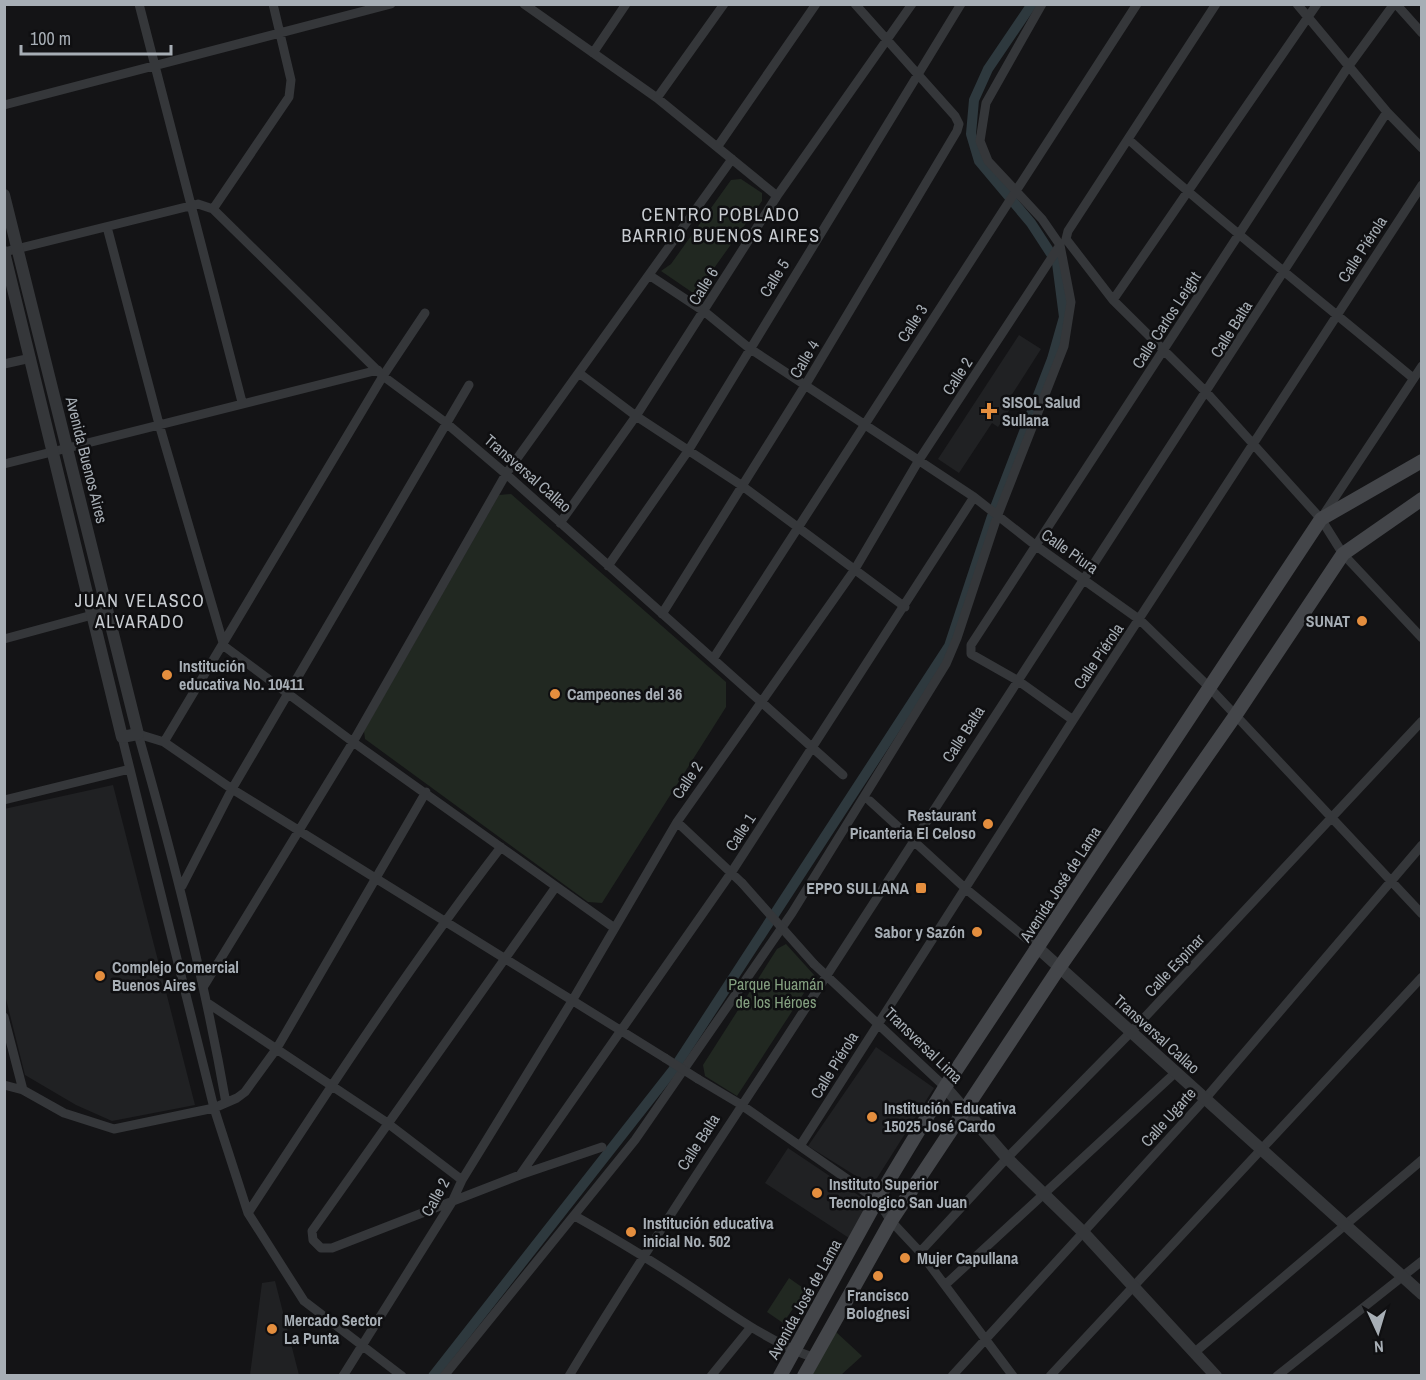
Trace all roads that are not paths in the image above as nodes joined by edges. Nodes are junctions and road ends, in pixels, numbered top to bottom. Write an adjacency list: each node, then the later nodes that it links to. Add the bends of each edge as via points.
1 (139, 4): 25 (street)
2 (273, 4): 20 (street)
3 (391, 4): 20 (street)
4 (524, 4): 18 (street)
5 (544, 4): 18 (street)
6 (626, 4): 23 (street)
7 (724, 4): 27 (street)
8 (816, 4): 31 (street)
9 (855, 4): 22 (street)
10 (912, 4): 22 (street, Calle 6)
11 (961, 4): 26 (street, Calle 5)
12 (1042, 4): 35 (street, via 986,103 981,126 980,141 988,161)
13 (1137, 4): 35 (street, Calle 3)
14 (1216, 4): 30 (street)
15 (1297, 4): 19 (street)
16 (1317, 4): 19 (street)
17 (1395, 4): 21 (street); 24 (street, Calle Carlos Leight)
18 (540, 15): 23 (street)
19 (1308, 18): 24 (street); 36 (street)
20 (280, 33): 25 (street); 40 (street, via 291,80 289,97)
21 (1422, 33)
22 (887, 41): 26 (street); 38 (street, Calle 6)
23 (593, 52): 27 (street)
24 (1348, 67): 29 (street); 42 (street, Calle Carlos Leight)
25 (154, 68): 28 (street); 39 (street)
26 (917, 75): 52 (street, Calle 5); 60 (street, Calle 4, via 954,116 958,124 954,139)
27 (657, 98): 31 (street)
28 (4, 105)
29 (1387, 112): 32 (street); 46 (street, Calle Balta)
30 (1128, 139): 36 (street); 48 (street, via 1066,238)
31 (718, 146): 33 (street)
32 (1422, 148)
33 (732, 159): 38 (street); 47 (street)
34 (1422, 184): 51 (street, Calle Piérola)
35 (1015, 192): 43 (street, via 1042,219); 67 (street, Calle 3)
36 (1187, 192): 42 (street); 48 (street)
37 (4, 195): 44 (street, Avenida Buenos Aires)
38 (777, 196): 49 (street, Calle 6)
39 (190, 206): 40 (street, via 204,204); 41 (street); 63 (street)
40 (213, 208): 57 (street, Transversal Callao)
41 (107, 227): 44 (street); 66 (street)
42 (1239, 234): 46 (street); 53 (street, Calle Carlos Leight)
43 (1060, 245): 72 (street, Calle 2); 79 (street, via 1071,302 1064,346)
44 (18, 249): 45 (street); 69 (street, Avenida Buenos Aires)
45 (5, 252): 54 (street, Avenida Buenos Aires)
46 (1285, 270): 51 (street); 62 (street, Calle Balta)
47 (649, 275): 49 (street, Calle Piura); 58 (street)
48 (1113, 300): 53 (street)
49 (705, 312): 52 (street, Calle Piura); 64 (street, Calle 6)
50 (425, 313): 57 (street)
51 (1338, 314): 59 (street); 68 (street, Calle Piérola)
52 (749, 348): 60 (street, Calle Piura); 71 (street, Calle 5)
53 (1165, 350): 62 (street); 83 (street, Calle Carlos Leight)
54 (31, 358): 55 (street); 70 (street, Avenida Buenos Aires)
55 (4, 364)
56 (1422, 366): 59 (street)
57 (380, 373): 63 (street); 65 (street, Transversal Callao); 95 (street)
58 (579, 374): 64 (street); 75 (street)
59 (1413, 378): 80 (street)
60 (806, 384): 67 (street, Calle Piura); 76 (street, Calle 4)
61 (469, 385): 65 (street)
62 (1207, 393): 68 (street); 87 (street, Calle Balta)
63 (242, 402): 66 (street)
64 (636, 416): 71 (street); 81 (street, Calle 6)
65 (445, 422): 75 (street, Transversal Callao); 99 (street)
66 (159, 424): 69 (street); 95 (street)
67 (864, 425): 72 (street, Calle Piura); 82 (street, Calle 3)
68 (1254, 445): 80 (street); 92 (street, Calle Piérola)
69 (66, 448): 70 (street); 89 (street, Avenida Buenos Aires)
70 (53, 451): 74 (street); 91 (street, Avenida Buenos Aires)
71 (688, 451): 76 (street); 85 (street, Calle 5)
72 (920, 460): 77 (street, Calle Piura); 86 (street, Calle 2)
73 (1422, 461): 80 (main road, Avenida José de Lama)
74 (4, 464)
75 (506, 474): 81 (street, Transversal Callao); 107 (street)
76 (741, 485): 82 (street); 90 (street, Calle 4)
77 (974, 497): 79 (street, Calle Piura); 88 (street, Calle 1)
78 (1422, 499): 84 (main road)
79 (997, 517): 83 (street, Calle Piura); 165 (street, via 946,664 792,913 635,1140)
80 (1321, 519): 84 (street); 98 (main road, Avenida José de Lama)
81 (560, 523): 85 (street, Transversal Callao)
82 (798, 527): 86 (street); 96 (street, Calle 3)
83 (1035, 545): 87 (street, Calle Piura); 97 (street, Calle Carlos Leight, via 971,645 970,654)
84 (1343, 554): 93 (street); 101 (main road)
85 (608, 566): 90 (street, Transversal Callao)
86 (855, 569): 88 (street); 100 (street, Calle 2)
87 (1083, 579): 92 (street, Calle Piura); 97 (street, Calle Balta)
88 (905, 607): 108 (street, Calle 1)
89 (107, 611): 91 (street); 104 (street, Avenida Buenos Aires)
90 (662, 614): 96 (street, Transversal Callao)
91 (93, 615): 94 (street); 105 (street, Avenida Buenos Aires)
92 (1140, 620): 98 (street, Calle Piura); 102 (street, Calle Piérola)
93 (1422, 638)
94 (4, 639)
95 (224, 646): 99 (street); 106 (street)
96 (713, 659): 100 (street, Transversal Callao)
97 (1017, 680): 102 (street); 118 (street, Calle Balta)
98 (1209, 687): 101 (street, Calle Piura); 130 (main road, Avenida José de Lama)
99 (290, 692): 107 (street); 111 (street)
100 (759, 702): 108 (street, Transversal Callao); 116 (street, Calle 2)
101 (1235, 716): 115 (street, Calle Piura); 132 (main road)
102 (1073, 720): 126 (street, Calle Piérola)
103 (1422, 721): 115 (street, Calle Espinar)
104 (138, 734): 105 (street); 106 (street); 124 (street)
105 (122, 737): 109 (street)
106 (164, 742): 111 (street)
107 (353, 742): 112 (street); 117 (street)
108 (813, 747): 110 (street, Transversal Callao); 121 (street, Calle 1)
109 (130, 769): 113 (street); 151 (street)
110 (843, 775)
111 (232, 789): 117 (street); 124 (street)
112 (426, 792): 120 (street); 122 (street)
113 (4, 800)
114 (870, 801): 118 (street, Transversal Callao)
115 (1330, 819): 123 (street, Calle Piura); 141 (street, Calle Espinar)
116 (677, 822): 121 (street, Transversal Lima); 129 (street, Calle 2)
117 (300, 831): 122 (street); 135 (street)
118 (912, 839): 126 (street, Transversal Callao); 133 (street, Calle Balta)
119 (1422, 845): 123 (street, Calle Ugarte)
120 (501, 847): 125 (street); 128 (street)
121 (731, 873): 133 (street, Transversal Lima, bridge); 140 (street, Calle 1)
122 (374, 878): 128 (street); 142 (street)
123 (1390, 881): 127 (street, Calle Piura); 148 (street, Calle Ugarte)
124 (182, 886): 135 (street)
125 (555, 888): 129 (street); 131 (street)
126 (966, 889): 130 (street, Transversal Callao); 139 (street, Calle Piérola)
127 (1422, 914)
128 (444, 922): 131 (street); 144 (street)
129 (613, 927): 136 (street, Calle 2)
130 (1038, 948): 132 (street, Transversal Callao); 146 (main road, Avenida José de Lama)
131 (507, 958): 136 (street); 153 (street)
132 (1059, 968): 141 (street, Transversal Callao); 152 (main road)
133 (825, 977): 139 (street, Transversal Lima); 150 (street, Calle Balta)
134 (1422, 977): 156 (street)
135 (204, 986): 137 (street)
136 (572, 1001): 140 (street); 160 (street, Calle 2)
137 (209, 1004): 142 (street); 149 (street)
138 (4, 1017): 147 (street)
139 (878, 1023): 146 (street, Transversal Lima); 154 (street, Calle Piérola)
140 (621, 1032): 150 (street, bridge); 159 (street, Calle 1)
141 (1131, 1032): 143 (street, Transversal Callao); 157 (street, Calle Espinar)
142 (277, 1048): 144 (street); 149 (street, via 245,1092)
143 (1175, 1073): 148 (street, Transversal Callao); 161 (street)
144 (332, 1084): 153 (street); 164 (street)
145 (4, 1085): 147 (street)
146 (945, 1087): 152 (street, Transversal Lima); 162 (main road, Avenida José de Lama)
147 (22, 1090): 151 (street, via 64,1113 114,1129)
148 (1205, 1099): 156 (street, Transversal Callao); 168 (street, Calle Ugarte)
149 (226, 1103): 151 (street)
150 (740, 1104): 154 (street); 170 (street, Calle Balta)
151 (214, 1108): 164 (street)
152 (965, 1111): 157 (street, Transversal Lima); 166 (main road)
153 (386, 1122): 160 (street); 163 (street, via 312,1231 313,1240 321,1248 333,1248)
154 (800, 1146): 162 (street)
155 (602, 1147): 159 (street)
156 (1261, 1149): 167 (street, Transversal Callao); 174 (street)
157 (1007, 1158): 161 (street, Transversal Lima); 169 (street, Calle Espinar)
158 (1422, 1160): 167 (street)
159 (520, 1174): 163 (street)
160 (462, 1180): 163 (street, Calle 2)
161 (1045, 1193): 168 (street, Transversal Lima); 173 (street)
162 (877, 1200): 166 (street); 179 (main road, Avenida José de Lama)
163 (452, 1202): 178 (street, Calle 2)
164 (248, 1213): 178 (street, via 304,1301)
165 (575, 1216): 170 (street); 184 (street)
166 (891, 1221): 169 (street); 181 (main road)
167 (1346, 1225): 172 (street, Transversal Callao); 180 (street)
168 (1084, 1233): 174 (street, Transversal Lima); 177 (street, Calle Ugarte)
169 (920, 1252): 173 (street)
170 (642, 1254): 176 (street); 185 (street, Calle Balta)
171 (1422, 1262): 172 (street)
172 (1404, 1276): 175 (street, Transversal Callao); 193 (street)
173 (945, 1285): 177 (street)
174 (1134, 1286): 180 (street, Transversal Lima); 191 (street)
175 (1422, 1294)
176 (751, 1327): 179 (street); 186 (street)
177 (985, 1339): 189 (street, Calle Ugarte); 190 (street)
178 (362, 1346): 182 (street, Calle 2); 183 (street)
179 (796, 1352): 181 (street); 187 (main road, Avenida José de Lama)
180 (1195, 1352): 192 (street, Transversal Lima)
181 (815, 1358): 188 (main road)
182 (343, 1376)
183 (402, 1376)
184 (444, 1376)
185 (569, 1376)
186 (711, 1376)
187 (780, 1376)
188 (804, 1376)
189 (952, 1376)
190 (1013, 1376)
191 (1050, 1376)
192 (1216, 1376)
193 (1277, 1376)

